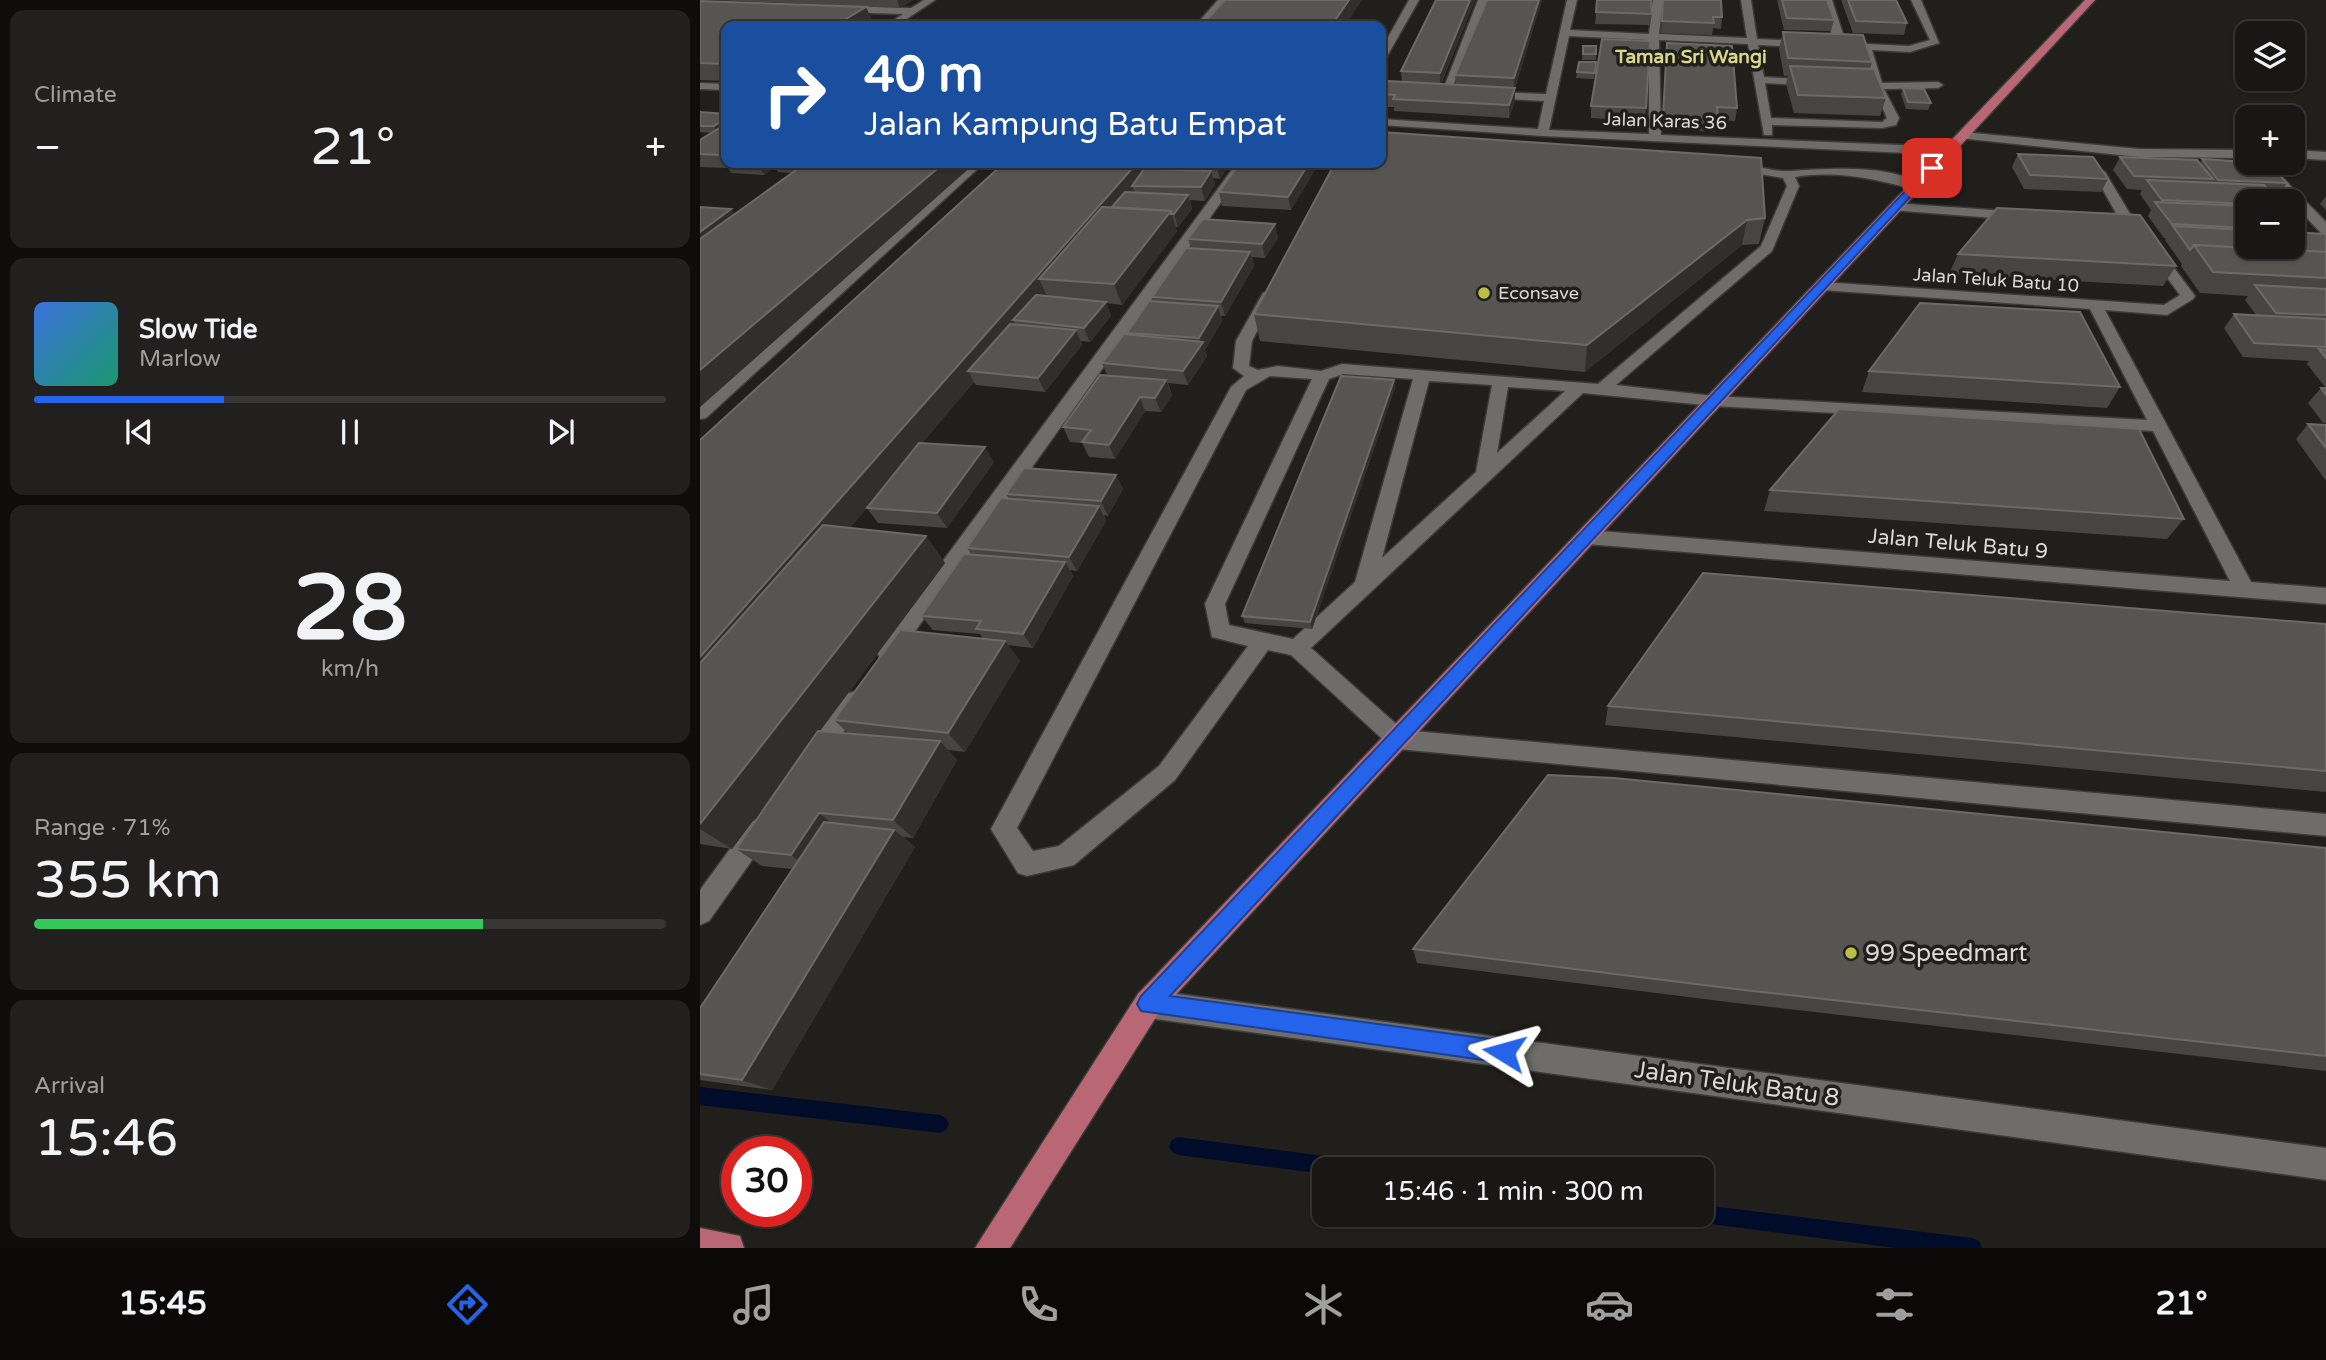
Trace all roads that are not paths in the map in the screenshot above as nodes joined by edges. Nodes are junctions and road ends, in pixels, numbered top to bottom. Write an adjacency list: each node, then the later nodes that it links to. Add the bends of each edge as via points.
1 (930, 0): 12 (street)
2 (1223, 0): 15 (street)
3 (1414, 0): 23 (street)
4 (1483, 0): 32 (street)
5 (1572, 0): 16 (street)
6 (1658, 0): 17 (street)
7 (1746, 0): 18 (street)
8 (1827, 0): 21 (street)
9 (1916, 0): 22 (street, via 1936,41 1910,49)
10 (2090, 0): 39 (main road)
11 (820, 8): 12 (street)
12 (913, 11): 14 (street)
13 (833, 18): 14 (street)
14 (900, 20)
15 (1204, 21)
16 (1565, 33): 17 (street); 35 (street)
17 (1654, 37): 18 (street); 40 (street)
18 (1753, 42): 19 (street); 24 (street)
19 (1816, 45)
20 (1829, 45): 21 (street)
21 (1842, 46): 22 (street)
22 (1866, 47): 29 (street)
23 (1386, 49)
24 (1759, 80): 25 (street); 36 (street)
25 (1825, 84)
26 (1852, 85): 29 (street)
27 (1938, 85): 29 (street)
28 (700, 86): 30 (street)
29 (1878, 87): 36 (street, via 1892,123)
30 (721, 88)
31 (1432, 92): 32 (street)
32 (1445, 93): 33 (street)
33 (1458, 93)
34 (1471, 94): 35 (street)
35 (1551, 98): 38 (street)
36 (1766, 121): 41 (street)
37 (1386, 122): 38 (street, Jalan Karas 36)
38 (1543, 133): 40 (street, Jalan Karas 36)
39 (1963, 136): 42 (main road); 43 (street, via 2139,153)
40 (1655, 138): 41 (street, Jalan Karas 36)
41 (1770, 142): 42 (street, Jalan Karas 36)
42 (1949, 151): 52 (main road)
43 (2235, 154)
44 (2305, 155): 45 (street)
45 (2326, 156)
46 (1720, 165): 50 (street)
47 (972, 168): 66 (street)
48 (1239, 168): 75 (street)
49 (2099, 172): 58 (street, Jalan Teluk Batu 10, via 2122,223 2147,237 2188,296 2167,310)
50 (1788, 175): 52 (street, via 1848,169); 64 (street, via 1793,186 1767,248)
51 (2273, 175): 55 (street)
52 (1916, 186): 53 (main road)
53 (1896, 207): 54 (street); 57 (main road)
54 (2033, 217)
55 (2326, 230)
56 (1275, 282): 59 (street, via 1244,341 1241,368)
57 (1822, 286): 58 (street, Jalan Teluk Batu 10); 65 (main road)
58 (2096, 307): 67 (street)
59 (1254, 374): 61 (street, via 1273,369); 73 (street, via 1239,387 1003,829 1027,864 1065,856 1167,773)
60 (1422, 375): 61 (street, via 1342,369); 62 (street); 70 (street)
61 (1322, 376): 73 (street, via 1215,604 1219,631)
62 (1501, 381): 63 (street); 68 (street)
63 (1579, 387): 64 (street); 68 (street)
64 (1602, 389): 65 (street)
65 (1714, 401): 67 (street); 69 (main road)
66 (700, 414)
67 (2159, 426): 71 (street)
68 (1484, 476): 70 (street)
69 (1587, 537): 71 (street, Jalan Teluk Batu 9); 77 (main road)
70 (1363, 587): 74 (street)
71 (2245, 590): 72 (street, Jalan Teluk Batu 9)
72 (2326, 596)
73 (1263, 641): 74 (street)
74 (1297, 648): 77 (street)
75 (878, 666)
76 (862, 688): 78 (street)
77 (1398, 739): 80 (street); 82 (main road)
78 (805, 766)
79 (773, 811): 81 (street)
80 (2326, 825)
81 (700, 912)
82 (1148, 1004): 83 (street, Jalan Teluk Batu 8); 86 (main road)
83 (2326, 1164)
84 (700, 1244): 85 (main road)
85 (727, 1248)
86 (991, 1248)

